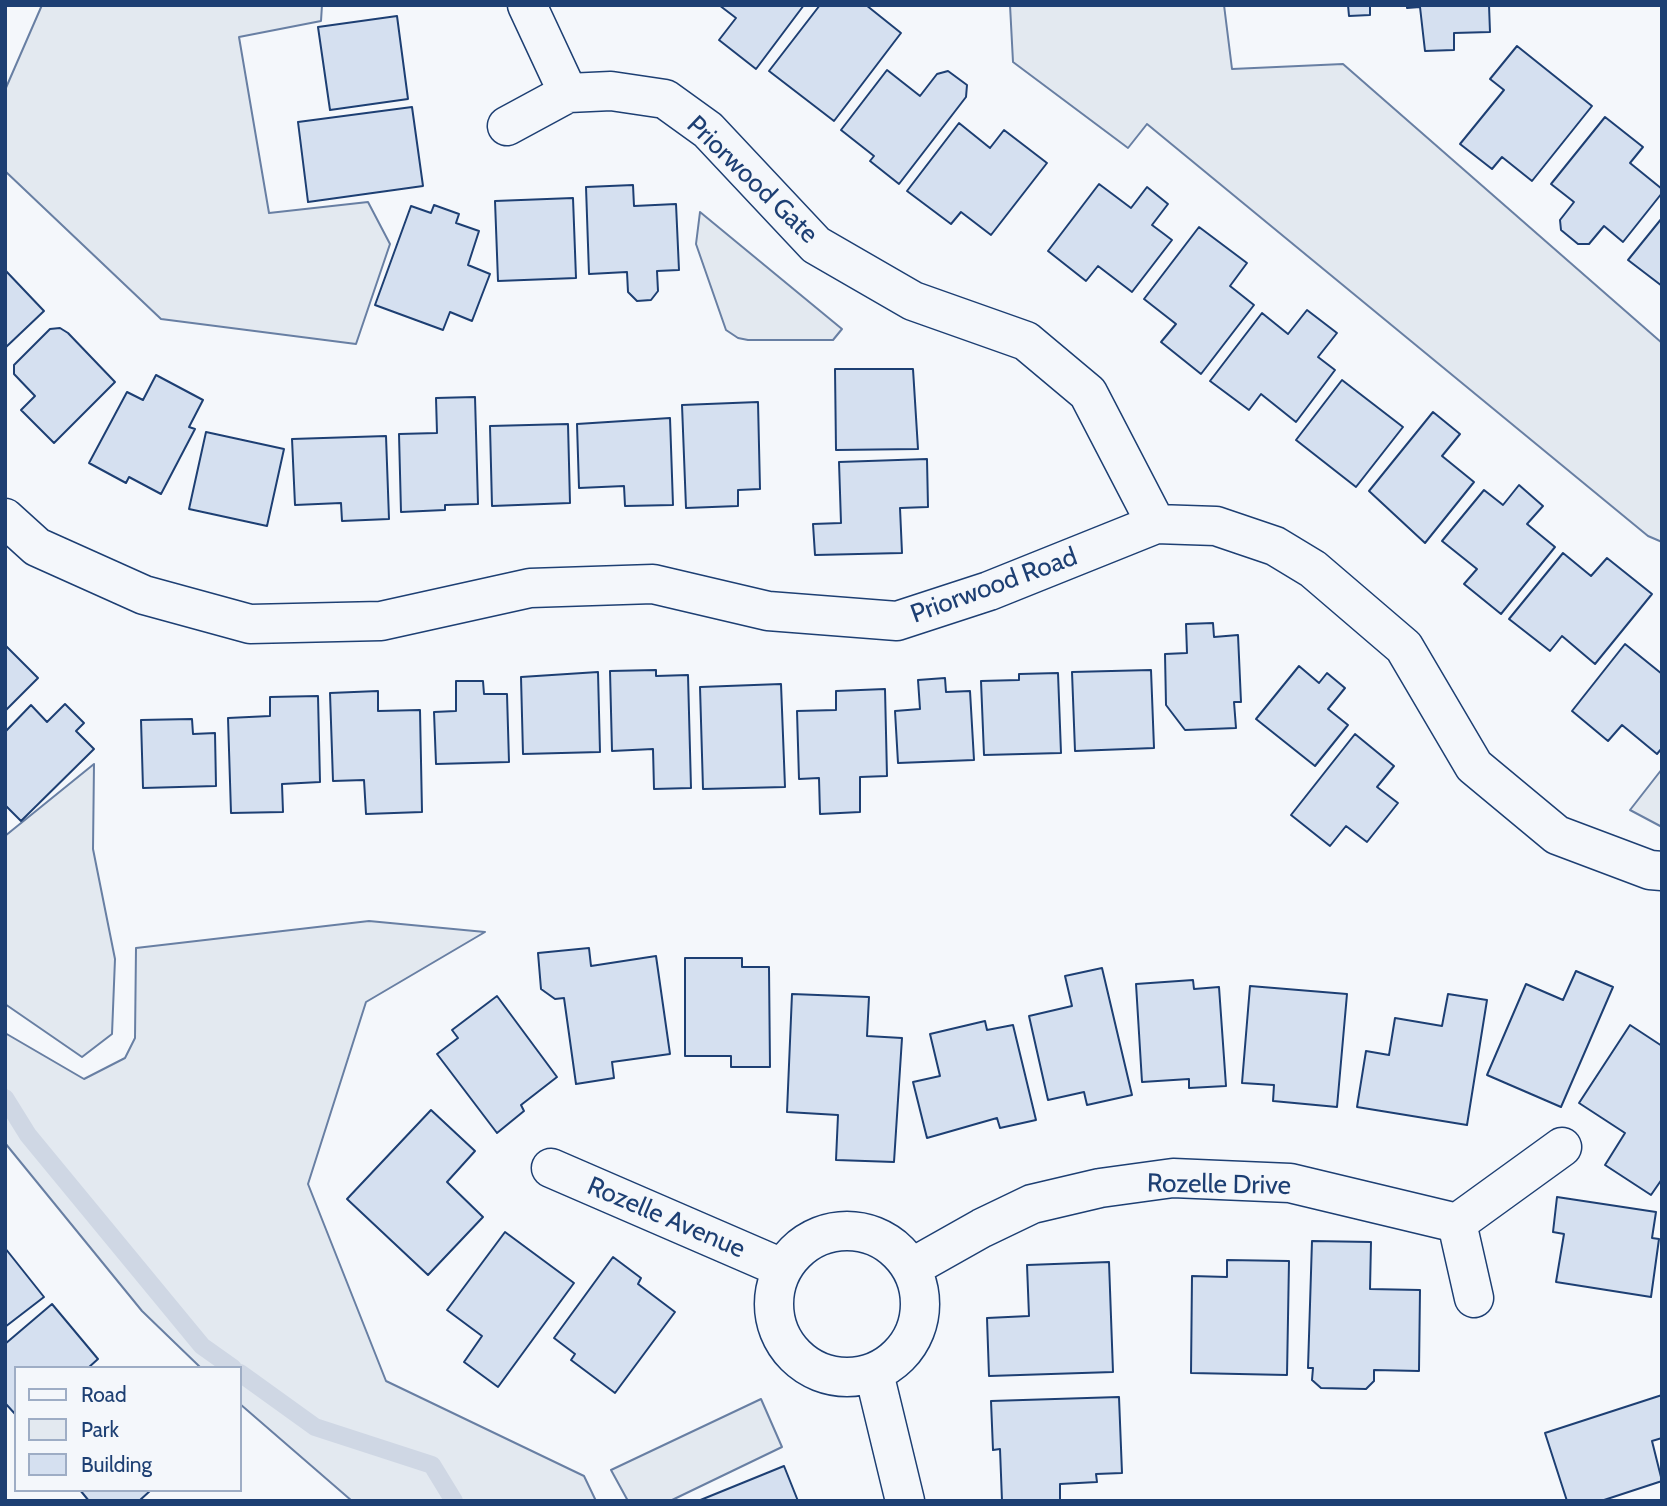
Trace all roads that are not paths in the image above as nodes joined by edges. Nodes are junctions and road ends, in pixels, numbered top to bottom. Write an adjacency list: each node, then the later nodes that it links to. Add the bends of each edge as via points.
1 (527, 5): 2 (street)
2 (568, 93): 3 (street, Priorwood Gate); 5 (street, Priorwood Gate, via 611,91 665,99 708,130 816,245 913,301 1026,341 1088,393)
3 (507, 126)
4 (5, 519): 5 (street, Priorwood Road, via 37,547 144,594 250,624 381,621 530,588 653,584 768,611 897,621 989,591)
5 (1156, 524): 6 (street, Priorwood Road, via 1216,526 1275,546 1313,569 1404,647 1474,766 1557,835)
6 (1662, 871)
7 (1562, 1147): 9 (street)
8 (551, 1168): 10 (street, Rozelle Avenue)
9 (1457, 1223): 11 (street, Rozelle Drive, via 1290,1183 1173,1178 1100,1188 1032,1205); 12 (street)
10 (782, 1268): 11 (street, via 798,1248 833,1231 859,1231 883,1240); 13 (street, via 773,1305 777,1331 800,1362 822,1374 849,1378)
11 (912, 1268): 13 (street, via 920,1293 919,1322 909,1346)
12 (1474, 1298)
13 (874, 1373): 14 (street)
14 (905, 1501)

